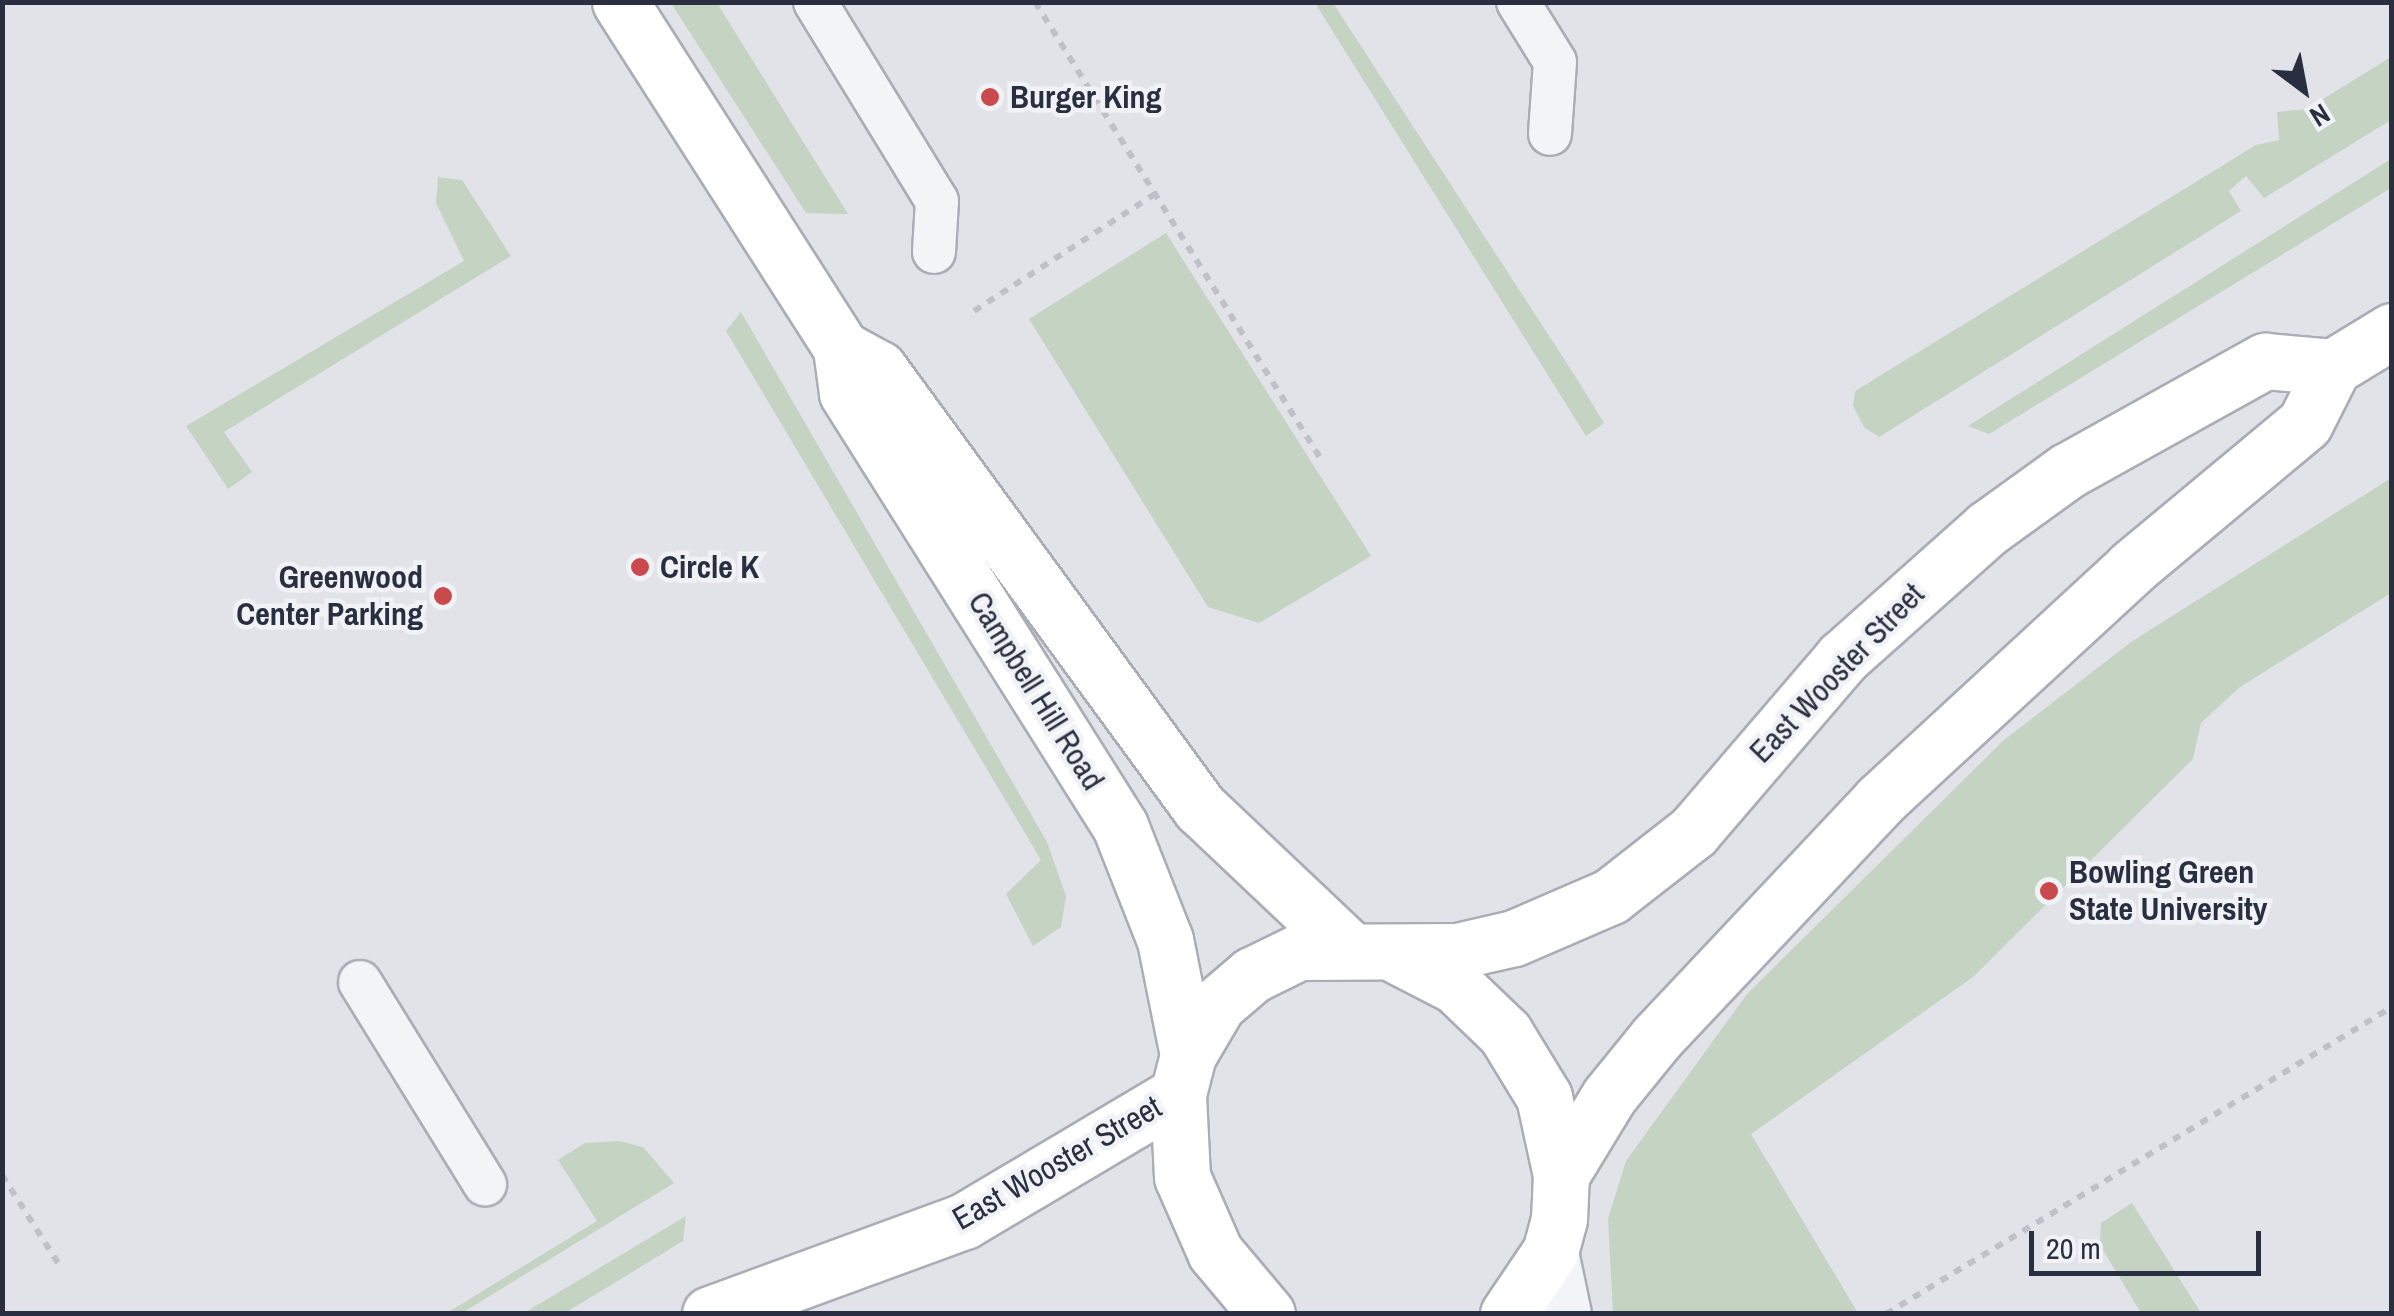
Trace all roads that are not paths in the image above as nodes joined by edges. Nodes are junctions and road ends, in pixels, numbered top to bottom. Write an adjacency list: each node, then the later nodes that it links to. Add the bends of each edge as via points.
1 (620, 2): 7 (main road, Campbell Hill Road)
2 (814, 2): 5 (lane, via 937,201)
3 (1518, 2): 4 (lane, via 1555,62)
4 (1550, 134)
5 (934, 252)
6 (2392, 331): 8 (main road)
7 (841, 348): 9 (main road, Campbell Hill Road, via 879,369 1200,808); 11 (main road, Campbell Hill Road, via 847,393 1120,826 1164,940)
8 (2334, 367): 9 (main road, East Wooster Street, via 2265,361 2083,462 1988,528 1842,658 1693,832 1611,896 1514,938); 12 (main road, via 2305,423 2131,568 1880,800 1657,1037)
9 (1373, 952): 11 (main road, East Wooster Street, via 1299,952 1252,976 1218,1004); 12 (main road, via 1456,986 1516,1048 1544,1098)
10 (360, 982): 13 (lane)
11 (1183, 1074): 15 (main road, East Wooster Street, via 964,1221); 16 (main road, East Wooster Street, via 1176,1135 1196,1218 1238,1286)
12 (1561, 1175): 14 (main road)
13 (485, 1184)
14 (1550, 1252): 17 (main road); 18 (street)
15 (710, 1314)
16 (1267, 1314)
17 (1508, 1314)
18 (1563, 1314)

